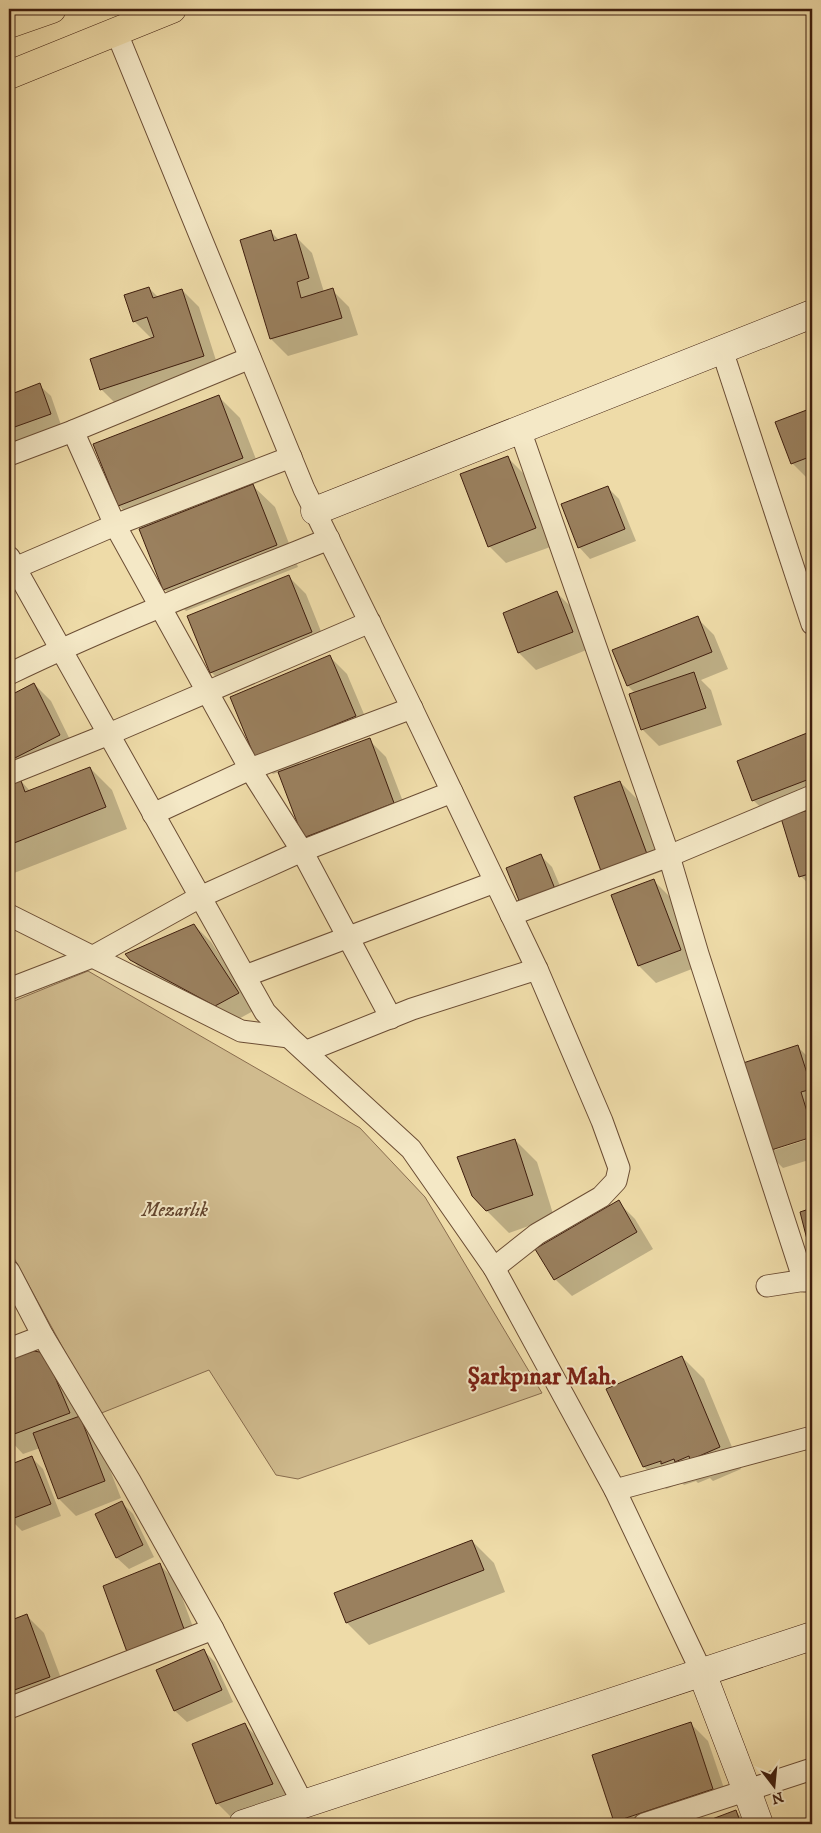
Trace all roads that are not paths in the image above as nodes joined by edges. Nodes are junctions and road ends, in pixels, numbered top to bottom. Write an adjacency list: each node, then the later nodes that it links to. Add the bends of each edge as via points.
1 (52, 9): 3 (highway)
2 (172, 9): 4 (highway)
3 (9, 24)
4 (116, 31): 5 (highway); 8 (street)
5 (9, 75)
6 (812, 314): 7 (street)
7 (722, 350): 9 (street); 19 (street)
8 (250, 358): 10 (street); 12 (street)
9 (520, 430): 13 (street); 31 (street)
10 (73, 431): 11 (street); 14 (street)
11 (9, 455)
12 (291, 457): 13 (street); 14 (street)
13 (314, 510): 15 (street)
14 (115, 525): 16 (street); 17 (street)
15 (328, 539): 17 (street); 18 (street)
16 (12, 562): 20 (street)
17 (161, 606): 20 (street); 22 (street)
18 (370, 622): 22 (street); 23 (street)
19 (812, 624)
20 (61, 649): 21 (street); 24 (street)
21 (9, 674)
22 (207, 691): 24 (street); 25 (street)
23 (412, 708): 25 (street); 27 (street)
24 (109, 734): 26 (street); 29 (street)
25 (250, 769): 29 (street); 30 (street)
26 (9, 774)
27 (452, 792): 30 (street); 32 (street)
28 (812, 796): 31 (street)
29 (153, 814): 33 (street)
30 (302, 851): 33 (street); 36 (street)
31 (669, 856): 35 (street); 46 (street, via 698,954)
32 (495, 882): 35 (street); 36 (street)
33 (200, 897): 37 (street); 39 (street)
34 (9, 915): 37 (street)
35 (511, 915): 38 (street)
36 (348, 937): 39 (street); 41 (street)
37 (92, 957): 40 (street); 42 (street, via 241,1031)
38 (537, 968): 41 (street); 44 (street, via 619,1168 616,1180 601,1197 537,1234)
39 (245, 976): 42 (street, via 265,1012)
40 (9, 989)
41 (391, 1018): 43 (street)
42 (289, 1037): 43 (street)
43 (307, 1052): 44 (street, via 411,1149)
44 (494, 1268): 51 (street)
45 (9, 1271): 48 (street)
46 (808, 1280): 47 (street)
47 (767, 1286)
48 (43, 1336): 49 (street); 52 (street)
49 (9, 1349)
50 (812, 1437): 51 (street)
51 (615, 1490): 54 (street)
52 (213, 1629): 55 (street); 58 (street)
53 (812, 1636): 54 (street)
54 (702, 1673): 57 (street); 58 (street)
55 (9, 1708)
56 (812, 1770): 57 (street)
57 (748, 1791): 60 (street); 61 (street)
58 (303, 1804): 59 (street)
59 (243, 1824)
60 (644, 1824)
61 (759, 1824)

